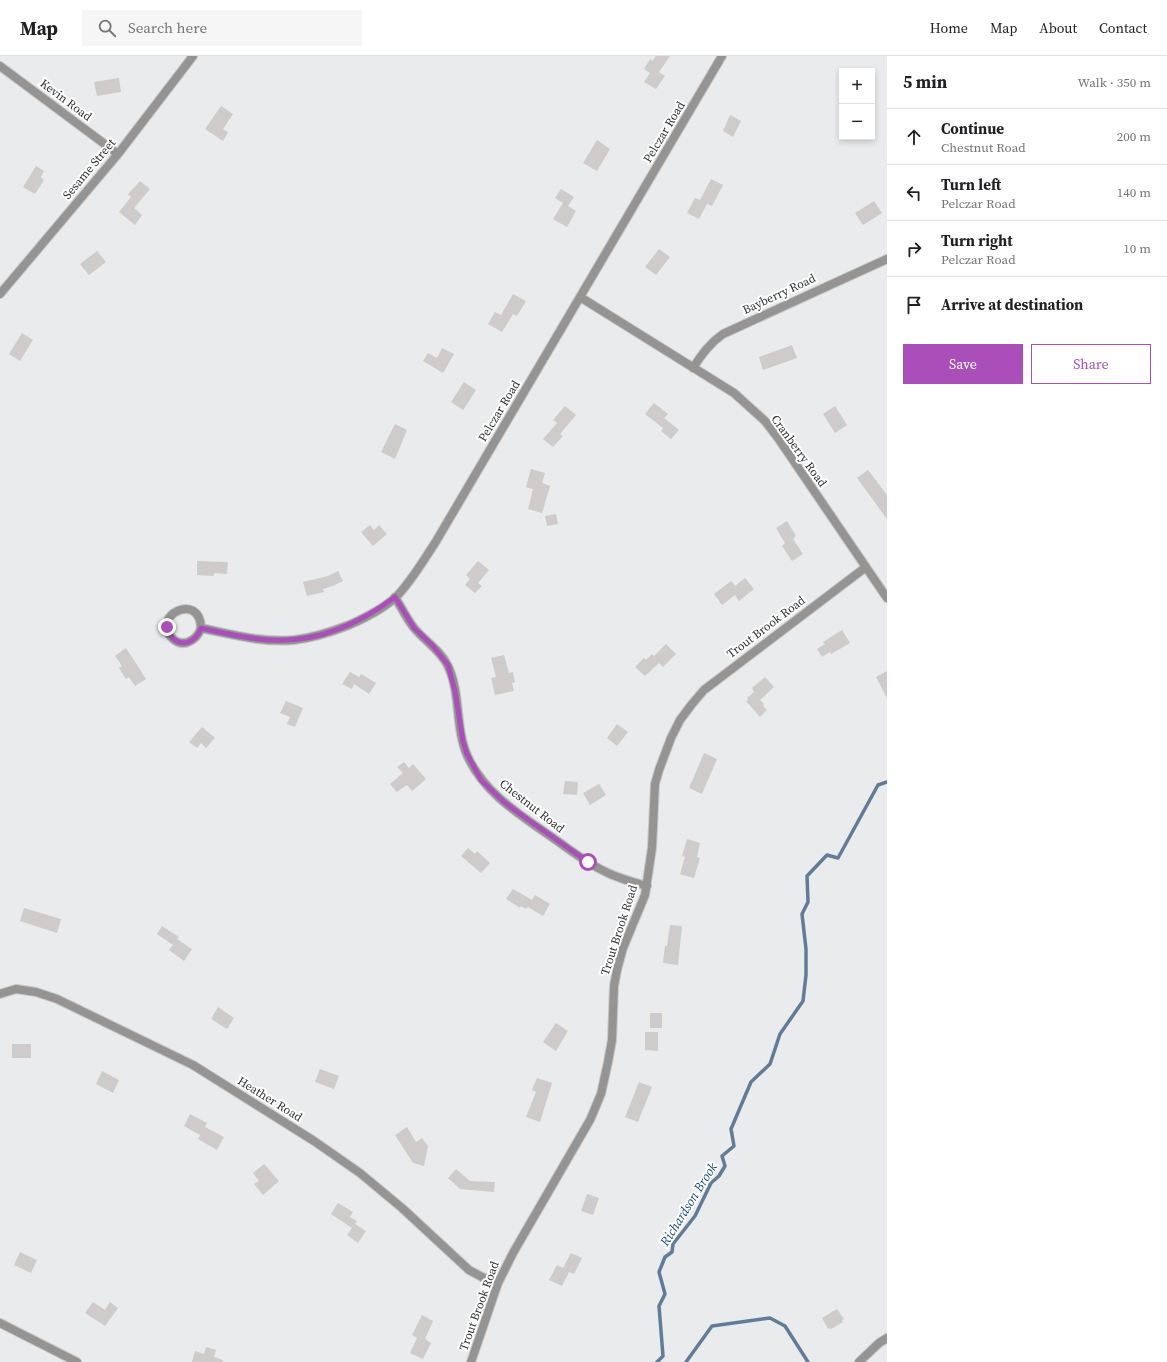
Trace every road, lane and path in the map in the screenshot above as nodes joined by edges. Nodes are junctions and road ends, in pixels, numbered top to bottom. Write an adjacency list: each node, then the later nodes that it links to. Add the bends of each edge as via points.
1 (193, 56): 4 (street, Sesame Street)
2 (722, 56): 7 (street, Pelczar Road)
3 (0, 66): 4 (street, Kevin Road)
4 (118, 154): 6 (street, Sesame Street)
5 (887, 259): 8 (street, Bayberry Road, via 723,334 714,340)
6 (0, 294)
7 (580, 297): 8 (street, Cranberry Road); 10 (street, Pelczar Road, via 435,543 414,575)
8 (693, 368): 9 (street, Cranberry Road, via 734,393 765,421)
9 (866, 567): 11 (street, Cranberry Road); 13 (street, Trout Brook Road, via 704,690 680,720 655,784 652,848)
10 (395, 597): 12 (street, Pelczar Road, via 379,609 334,631 293,640 251,638); 13 (street, Chestnut Road, via 414,628 448,665 463,742 481,780 504,802 588,862 618,877)
11 (887, 598)
12 (201, 628): 12 (street, via 196,638 181,642 176,641 168,633 167,622 174,612 184,609 195,613)
13 (647, 886): 15 (street, Trout Brook Road, via 617,970 612,1040 602,1094 590,1120 512,1253)
14 (0, 994): 15 (street, Heather Road, via 16,989 57,999 193,1065 360,1173 469,1270)
15 (498, 1283): 19 (street, Trout Brook Road)
16 (0, 1323): 18 (street)
17 (887, 1338): 20 (street)
18 (77, 1362)
19 (471, 1362)
20 (858, 1362)

